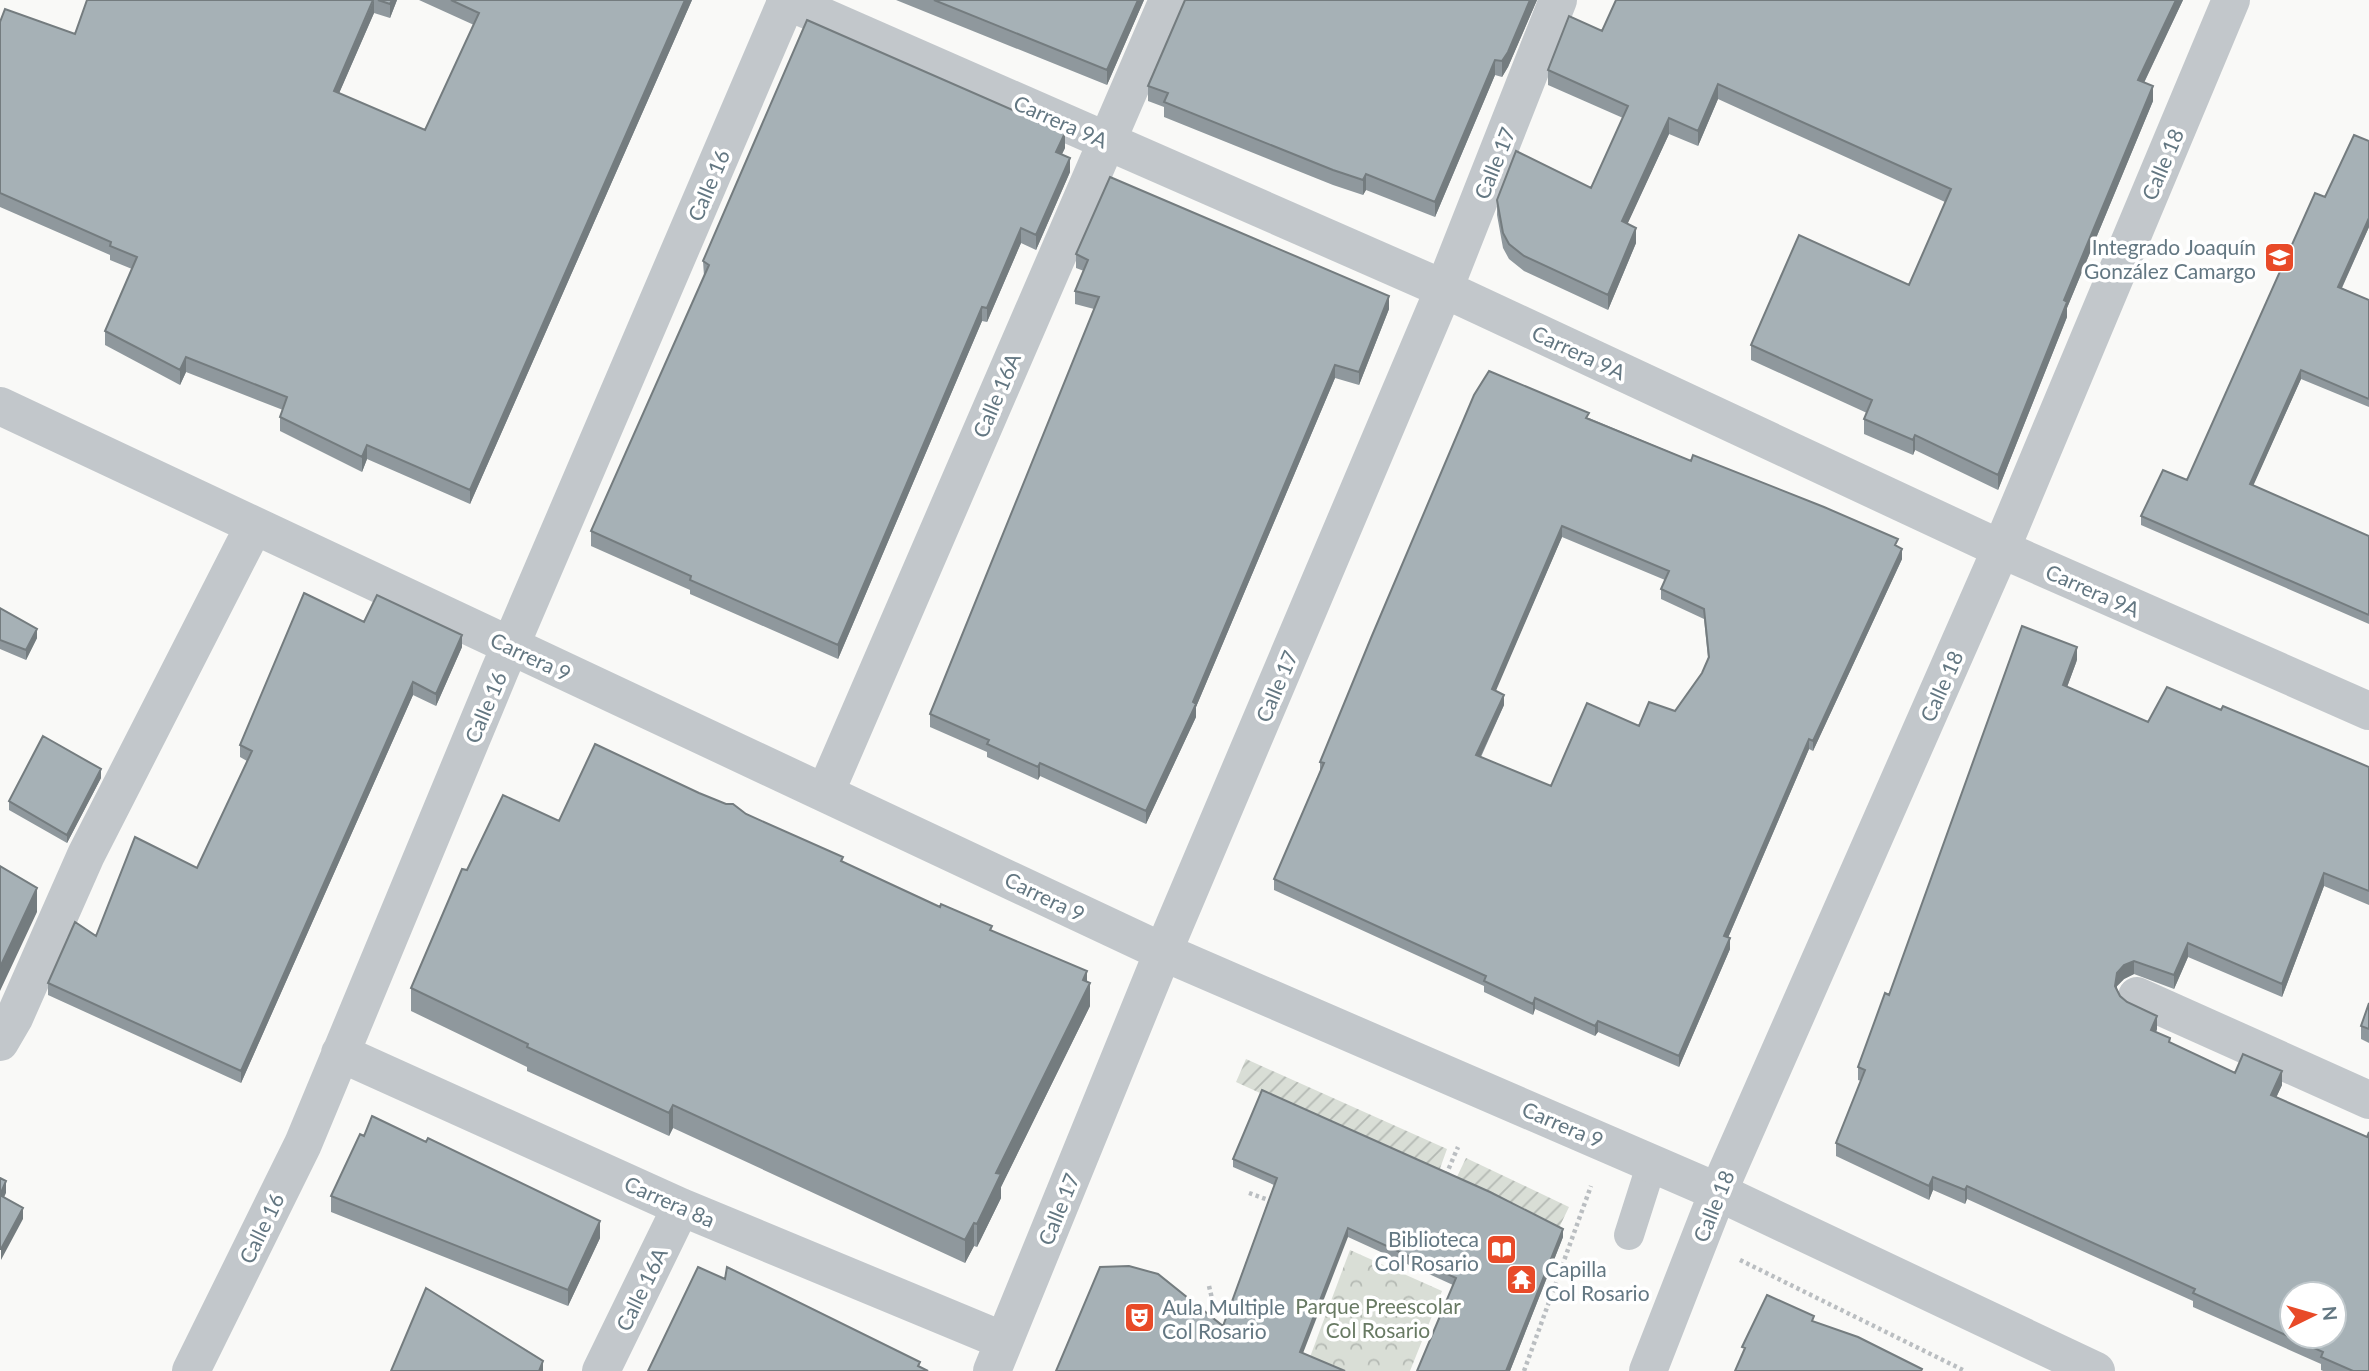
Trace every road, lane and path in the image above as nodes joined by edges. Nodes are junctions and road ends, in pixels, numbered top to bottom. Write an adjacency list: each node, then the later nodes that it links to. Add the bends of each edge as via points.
1 (786, 0): 5 (street, Carrera 9A); 10 (street, Calle 16)
2 (1168, 0): 5 (street, Calle 16A)
3 (1558, 0): 6 (street, Calle 17)
4 (2231, 0): 9 (street, Calle 18)
5 (1106, 141): 6 (street, Carrera 9A); 12 (street, Calle 16A)
6 (1444, 289): 9 (street, Carrera 9A); 13 (street, Calle 17)
7 (0, 406): 8 (street, Carrera 9)
8 (254, 526): 10 (street, Carrera 9); 15 (street, via 86,855)
9 (2001, 549): 11 (street, Carrera 9A); 22 (street, Calle 18)
10 (511, 646): 12 (street, Carrera 9); 16 (street, Calle 16)
11 (2369, 711)
12 (825, 791): 13 (street, Carrera 9)
13 (1163, 952): 18 (street, Carrera 9); 34 (street, Calle 17)
14 (2137, 996): 17 (street)
15 (0, 1042)
16 (340, 1053): 25 (street, Carrera 8a); 35 (street, Calle 16, via 303,1143)
17 (2369, 1100)
18 (1607, 1143): 20 (street, Carrera 9); 37 (path)
19 (1458, 1147): 21 (path)
20 (1652, 1163): 22 (street, Carrera 9); 26 (lane)
21 (1443, 1181)
22 (1718, 1192): 27 (street, Calle 18); 40 (street, Carrera 9)
23 (1249, 1193): 24 (path)
24 (1271, 1201)
25 (681, 1207): 34 (street, Carrera 8a); 36 (street, Calle 16A)
26 (1629, 1235)
27 (1699, 1240): 38 (street, Calle 18); 39 (path)
28 (1402, 1261): 29 (path)
29 (1399, 1271)
30 (1209, 1286): 31 (path)
31 (1214, 1311): 32 (path); 33 (path)
32 (1229, 1317)
33 (1210, 1323)
34 (998, 1356)
35 (191, 1371)
36 (601, 1371)
37 (1524, 1371)
38 (1648, 1371)
39 (1965, 1371)
40 (2096, 1371)

